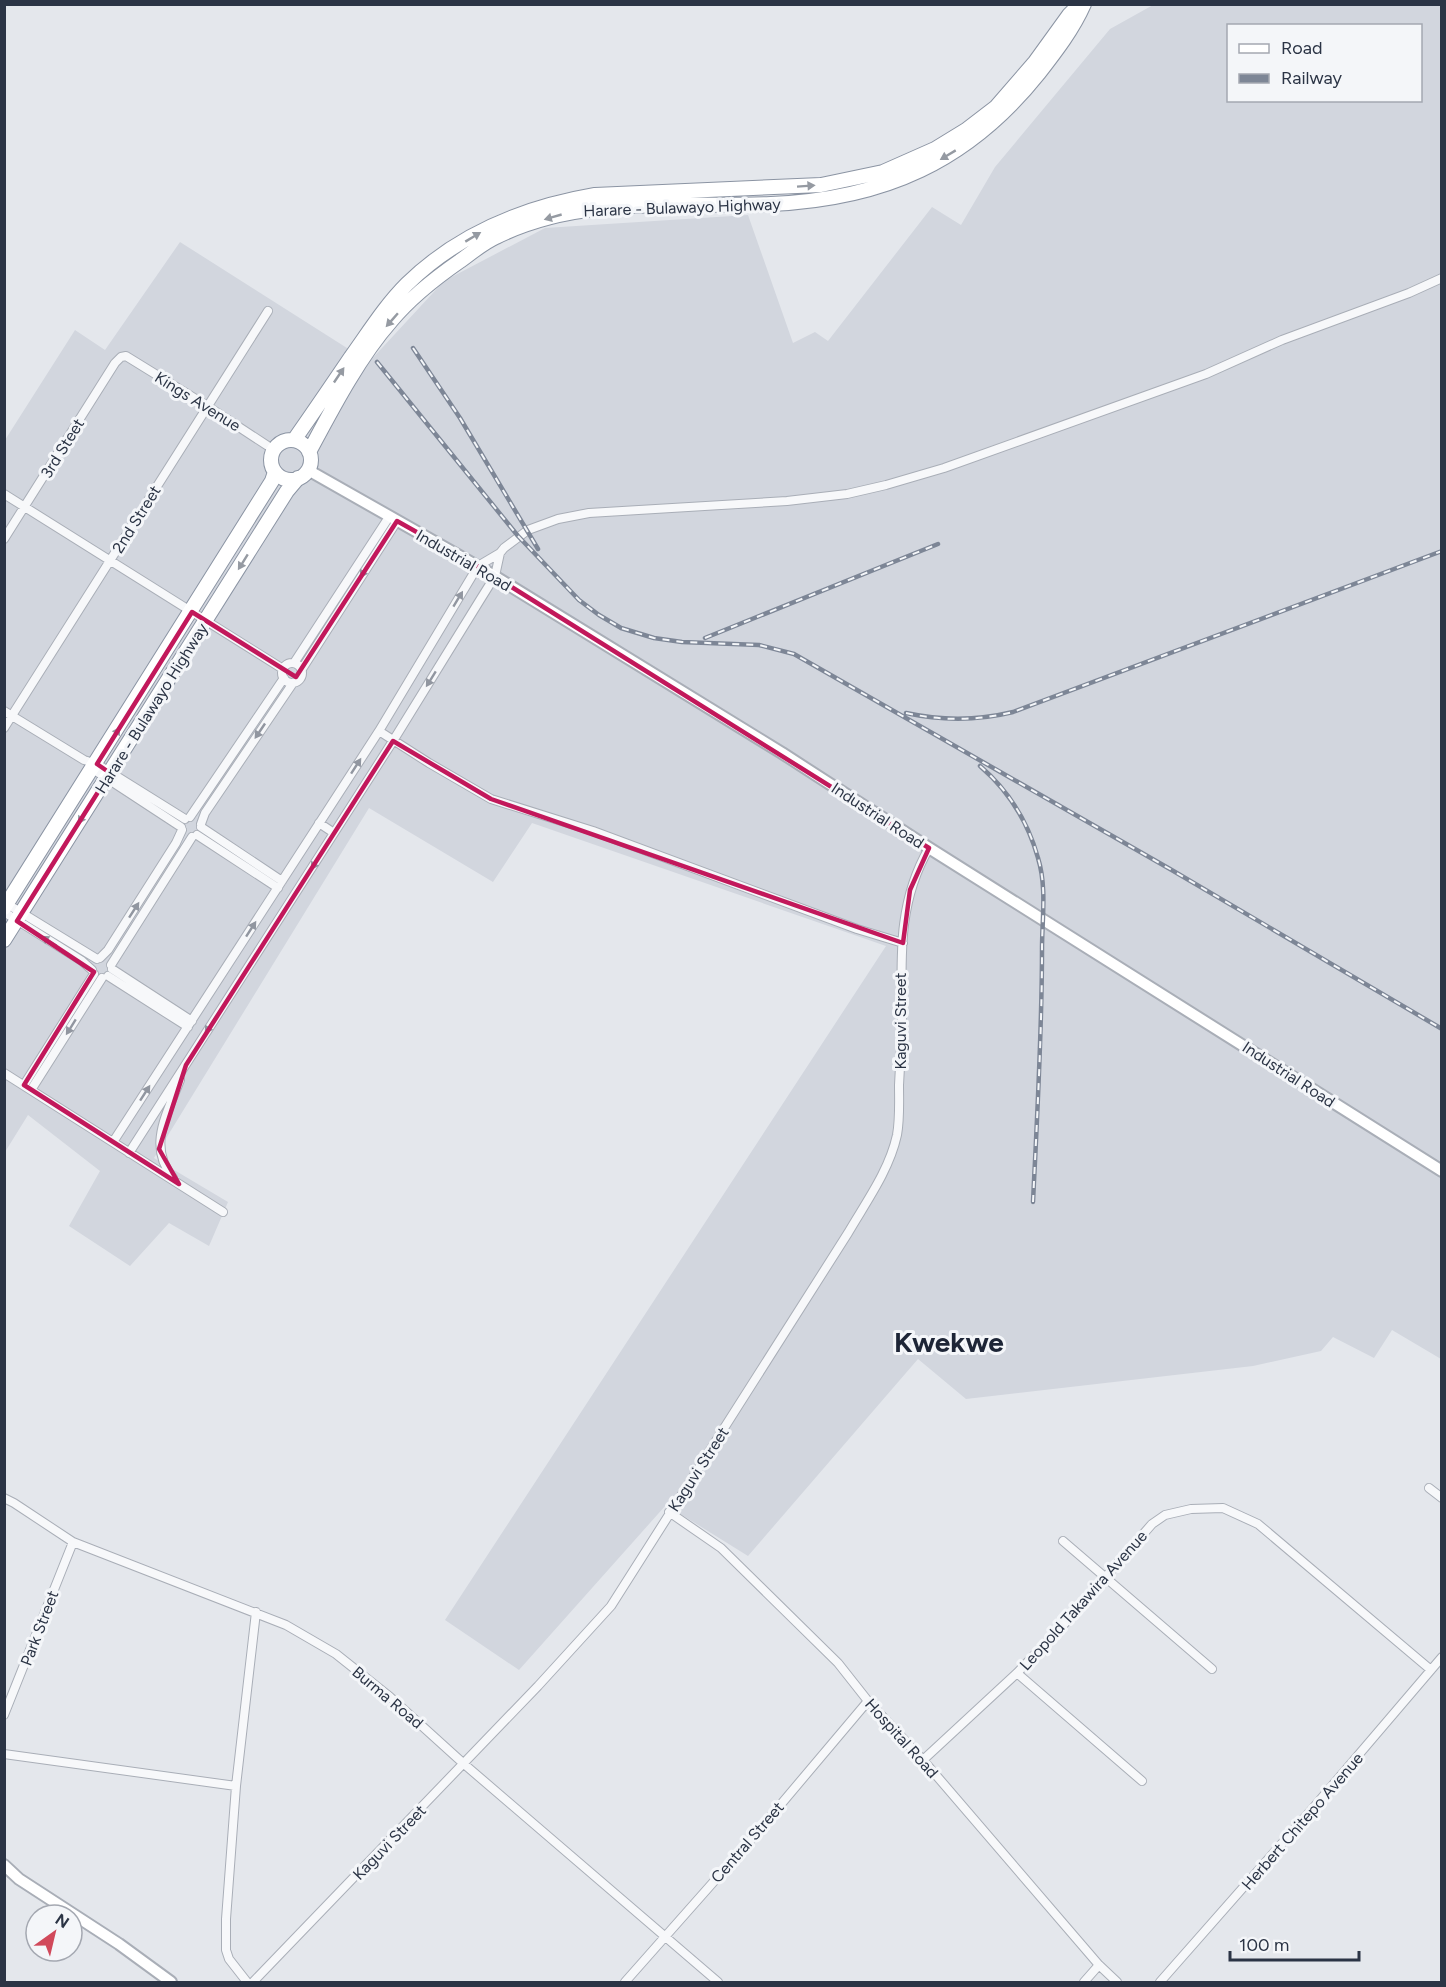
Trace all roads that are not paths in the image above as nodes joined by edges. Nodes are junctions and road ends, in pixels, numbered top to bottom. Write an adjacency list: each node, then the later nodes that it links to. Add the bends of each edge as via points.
1 (1082, 4): 5 (highway, Harare - Bulawayo Highway, via 996,107 935,149 883,172 821,185 595,195 518,214 480,232 432,261 406,285 382,313)
2 (1442, 278): 18 (street, via 1206,374 922,475 813,499 645,508 569,517 528,530)
3 (268, 311): 6 (street, 2nd Street)
4 (121, 357): 6 (street, Kings Avenue, via 126,356); 13 (street, 3rd Steet)
5 (330, 401): 7 (highway, Harare - Bulawayo Highway); 9 (highway, Harare - Bulawayo Highway)
6 (207, 406): 8 (street, Kings Avenue); 19 (street, 2nd Street)
7 (294, 440): 8 (highway, Harare - Bulawayo Highway, via 281,443); 9 (highway)
8 (274, 450): 10 (highway, via 271,459)
9 (309, 452): 11 (highway, Harare - Bulawayo Highway, via 310,464)
10 (275, 472): 11 (highway, via 286,479); 15 (highway, Harare - Bulawayo Highway)
11 (303, 474): 14 (street, Industrial Road); 16 (highway, Harare - Bulawayo Highway, via 287,491)
12 (4, 494): 13 (street)
13 (25, 507): 17 (street, 3rd Steet); 19 (street)
14 (393, 519): 20 (street, Industrial Road); 24 (street); 26 (street, one-way to 26)
15 (245, 525): 16 (highway); 22 (highway, Harare - Bulawayo Highway)
16 (260, 534): 23 (highway, Harare - Bulawayo Highway, one-way to 23)
17 (4, 539)
18 (500, 553): 20 (street); 21 (street)
19 (111, 560): 22 (street); 30 (street, 2nd Street)
20 (478, 566): 21 (street, Industrial Road); 32 (street, one-way to 20)
21 (495, 576): 33 (street, one-way to 33); 40 (street, Industrial Road)
22 (192, 612): 23 (street); 34 (highway, Harare - Bulawayo Highway, one-way to 22)
23 (206, 621): 25 (street); 35 (highway, Harare - Bulawayo Highway)
24 (294, 663): 25 (street); 26 (street)
25 (283, 669): 27 (street)
26 (302, 669): 28 (street, via 301,678)
27 (284, 678): 28 (street); 36 (street)
28 (293, 683): 38 (street, one-way to 38, via 205,813)
29 (4, 711): 30 (street)
30 (12, 716): 31 (street, 2nd Street); 34 (street)
31 (4, 728)
32 (379, 731): 33 (street); 37 (street, one-way to 32)
33 (393, 741): 39 (street); 45 (street, via 491,799 593,831)
34 (91, 765): 35 (street); 42 (highway, Harare - Bulawayo Highway)
35 (108, 776): 36 (street); 43 (highway, Harare - Bulawayo Highway, one-way to 43)
36 (185, 823): 38 (street, via 197,819); 38 (street, via 186,836); 46 (street, one-way to 36, via 177,843)
37 (319, 823): 39 (street); 41 (street)
38 (198, 831): 41 (street); 48 (street)
39 (334, 833): 50 (street, one-way to 50)
40 (929, 848): 45 (street, Kaguvi Street, via 910,890); 56 (street, Industrial Road)
41 (280, 884): 49 (street, one-way to 41)
42 (5, 906): 43 (street)
43 (19, 916): 44 (highway, Harare - Bulawayo Highway); 46 (street); 47 (street, one-way to 43)
44 (4, 940)
45 (903, 943): 62 (street, Kaguvi Street, via 897,1133 891,1156 807,1300)
46 (99, 958): 47 (street, via 93,964); 48 (street, via 107,959)
47 (93, 972): 48 (street); 52 (street)
48 (108, 972): 49 (street); 53 (street, one-way to 53)
49 (190, 1024): 54 (street, one-way to 49)
50 (186, 1065): 55 (street); 57 (street, via 166,1114 159,1149 168,1171)
51 (4, 1073): 52 (street)
52 (24, 1085): 53 (street)
53 (31, 1090): 54 (street)
54 (113, 1142): 55 (street)
55 (129, 1153): 57 (street)
56 (1442, 1171)
57 (179, 1184): 58 (street)
58 (223, 1212)
59 (1429, 1488): 61 (street)
60 (4, 1498): 64 (street, Burma Road)
61 (1442, 1498)
62 (669, 1512): 71 (street, Hospital Road, via 721,1548 837,1664); 75 (street, Kaguvi Street, via 611,1606)
63 (1063, 1541): 65 (street)
64 (73, 1542): 66 (street, Burma Road); 72 (street, Park Street)
65 (1104, 1578): 68 (street); 69 (street, Leopold Takawira Avenue, via 1152,1524 1165,1515 1223,1508 1258,1524); 70 (street, Leopold Takawira Avenue)
66 (256, 1612): 75 (street, Burma Road, via 336,1654); 77 (street)
67 (1442, 1657): 69 (street, Herbert Chitepo Avenue)
68 (1212, 1669)
69 (1431, 1670): 90 (street, Herbert Chitepo Avenue)
70 (1017, 1673): 74 (street, Leopold Takawira Avenue); 76 (street)
71 (868, 1701): 74 (street, Hospital Road); 81 (street, Central Street)
72 (4, 1715)
73 (4, 1755): 77 (street)
74 (923, 1760): 82 (street, Hospital Road)
75 (464, 1764): 81 (street, Burma Road); 85 (street, Kaguvi Street)
76 (1142, 1781)
77 (236, 1786): 84 (street, via 226,1950)
78 (4, 1865): 80 (street)
79 (4, 1875): 80 (street)
80 (19, 1879): 83 (street)
81 (664, 1937): 86 (street, Central Street); 87 (street, Burma Road)
82 (1099, 1965): 88 (street); 89 (street, Hospital Road)
83 (171, 1983)
84 (247, 1983)
85 (253, 1983)
86 (625, 1983)
87 (718, 1983)
88 (1084, 1983)
89 (1117, 1983)
90 (1160, 1983)

